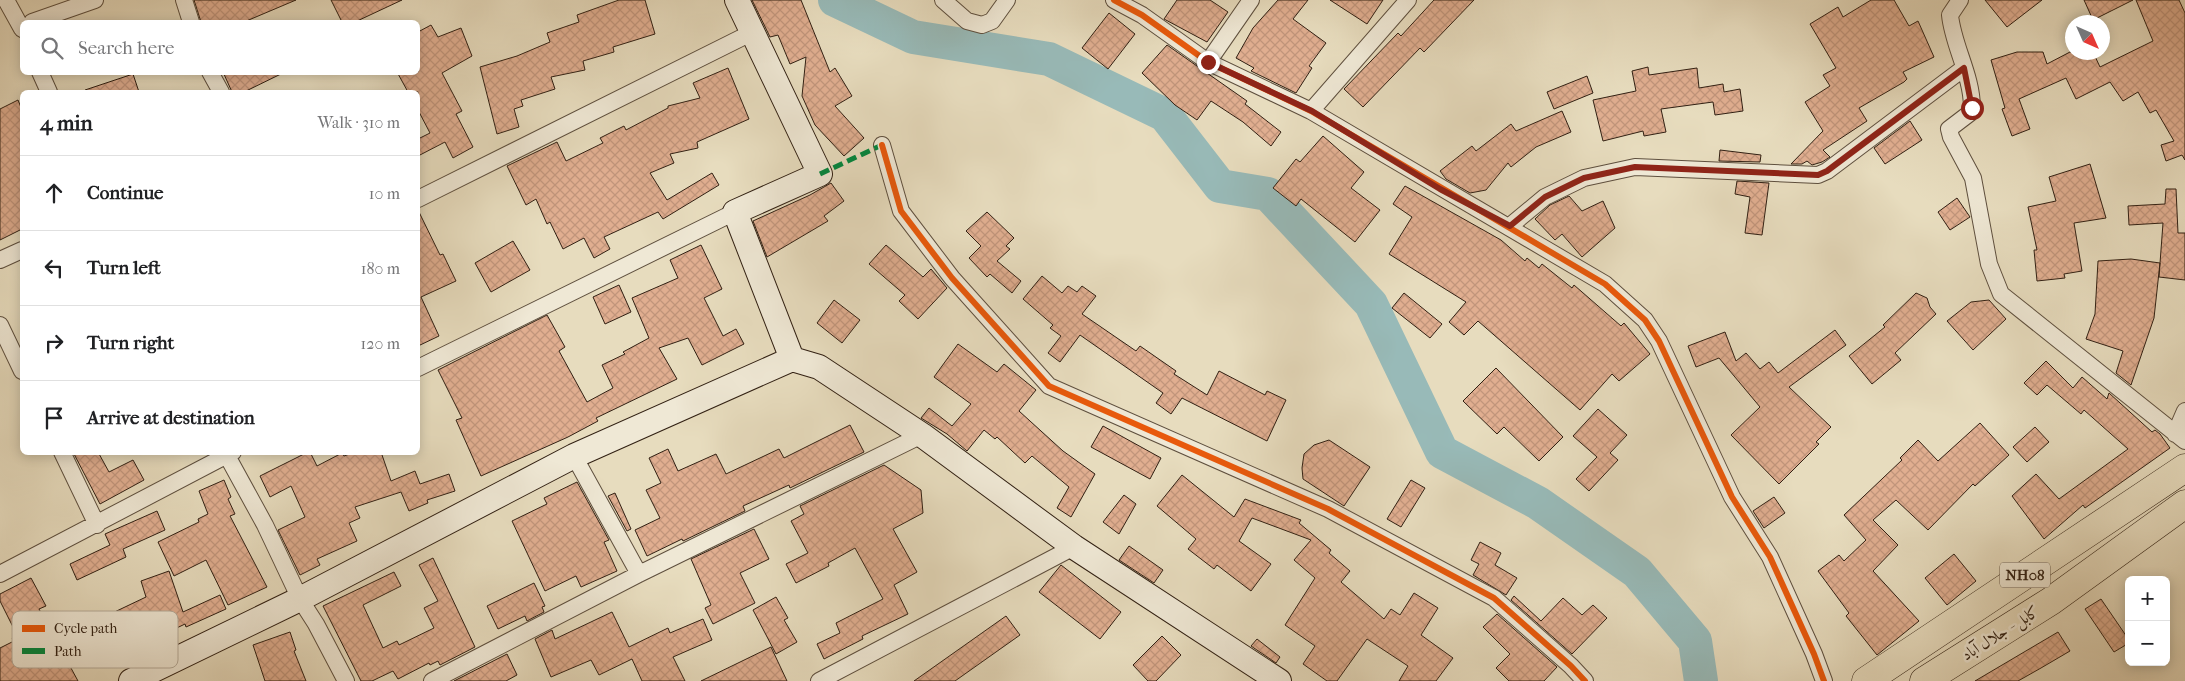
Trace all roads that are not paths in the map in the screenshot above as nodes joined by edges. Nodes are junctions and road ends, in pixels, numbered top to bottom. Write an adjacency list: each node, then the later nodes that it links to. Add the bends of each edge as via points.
1 (6, 0): 11 (street)
2 (95, 0): 12 (street)
3 (184, 0): 13 (street)
4 (737, 0): 14 (main road)
5 (943, 0): 6 (street, via 967,21 982,25 992,21)
6 (1007, 0)
7 (1114, 0): 15 (street, via 1142,14)
8 (1251, 0): 15 (street)
9 (1408, 0): 21 (street)
10 (1960, 0): 16 (street, via 1950,15)
11 (21, 20)
12 (41, 20)
13 (190, 20)
14 (753, 32): 23 (street); 24 (main road, via 820,174)
15 (1208, 62): 21 (street)
16 (1964, 68): 25 (street, via 1818,175 1635,167 1584,178 1545,197); 34 (street, via 1972,108 1949,130 1973,178 1989,264 2001,294)
17 (41, 75): 19 (street)
18 (212, 75): 20 (street)
19 (48, 90)
20 (221, 90)
21 (1312, 111): 25 (street, via 1440,189)
22 (882, 145): 53 (street, via 901,211 952,278 1049,386 1328,509 1494,598)
23 (420, 198)
24 (735, 212): 29 (main road); 31 (street)
25 (1510, 226): 54 (street, via 1605,284 1645,320 1659,341 1732,497 1770,557)
26 (20, 251): 27 (street)
27 (0, 260)
28 (0, 325): 30 (street)
29 (792, 359): 33 (main road, via 819,367); 38 (main road)
30 (20, 367)
31 (420, 367)
32 (2185, 410): 34 (street)
33 (922, 435): 42 (main road); 44 (street)
34 (2180, 438)
35 (63, 455): 41 (street)
36 (226, 455): 41 (street)
37 (229, 455): 45 (street)
38 (574, 456): 44 (street); 45 (main road)
39 (2185, 468): 55 (highway, NH08)
40 (2185, 504): 56 (highway, کابل - جلال آباد / NH08, via 2051,600)
41 (98, 525): 43 (street)
42 (1074, 547): 51 (street); 52 (main road)
43 (0, 574)
44 (639, 574): 50 (street)
45 (300, 599): 46 (main road); 49 (street)
46 (178, 658)
47 (158, 668): 48 (main road)
48 (131, 681)
49 (346, 681)
50 (432, 681)
51 (819, 681)
52 (1279, 681)
53 (1584, 681)
54 (1824, 681)
55 (1866, 681)
56 (1924, 681)

